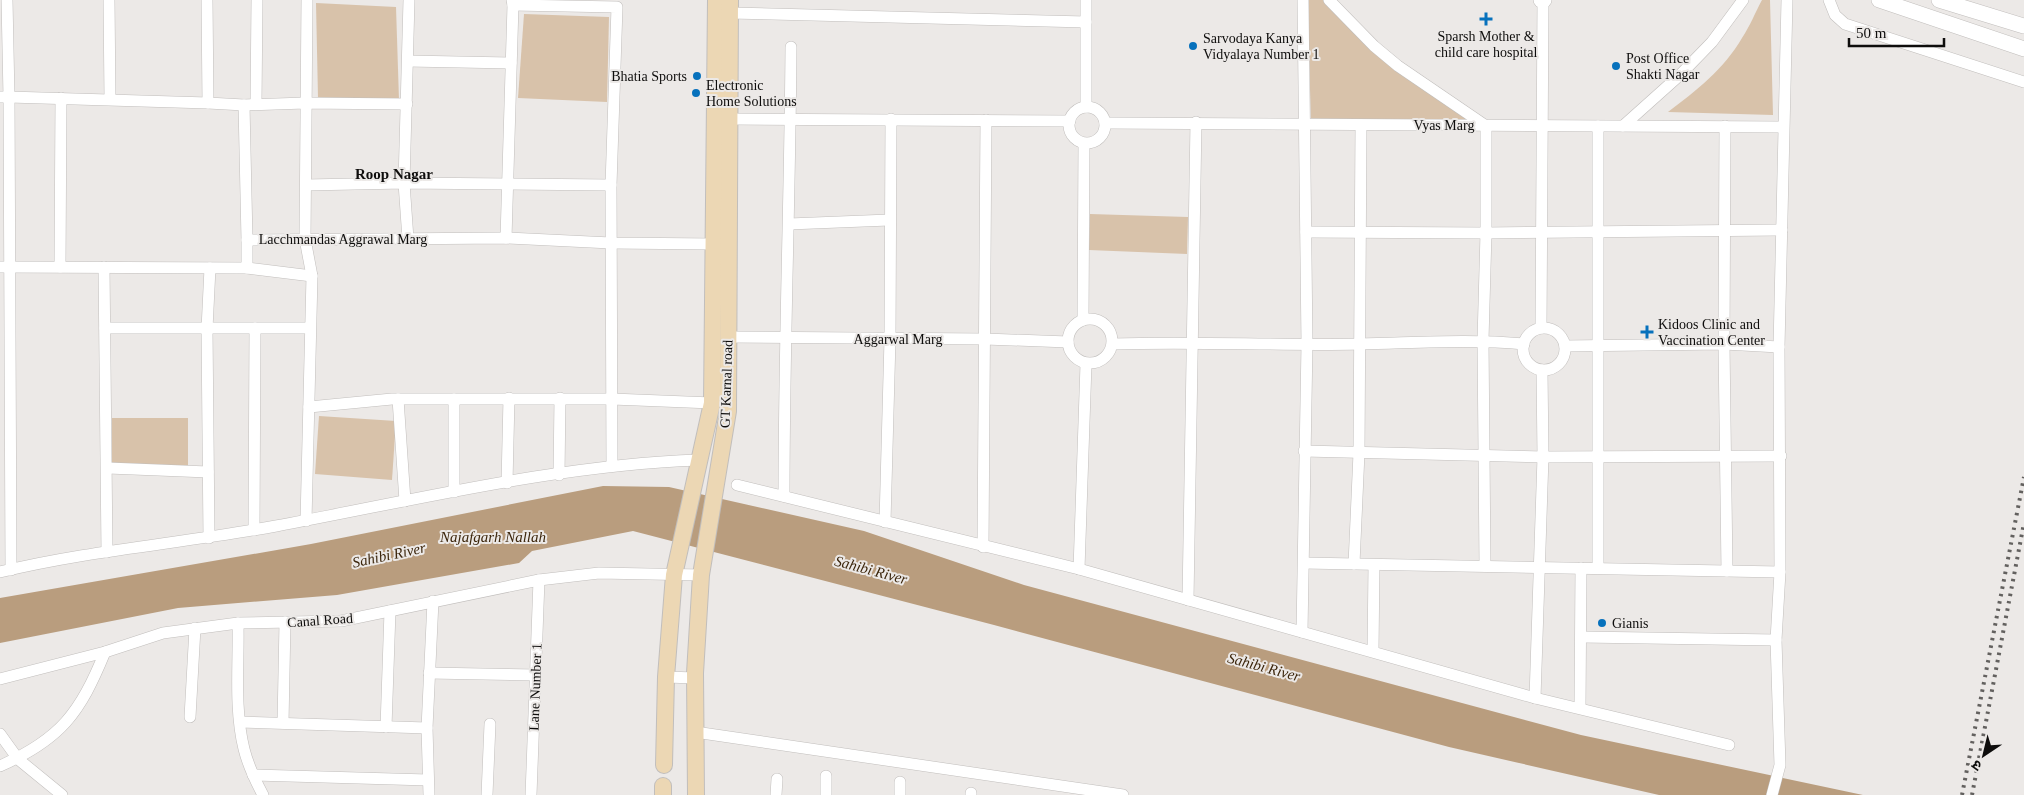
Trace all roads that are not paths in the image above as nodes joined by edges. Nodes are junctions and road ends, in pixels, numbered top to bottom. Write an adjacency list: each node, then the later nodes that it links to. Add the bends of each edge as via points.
1 (6, 0): 27 (street)
2 (109, 0): 29 (street)
3 (207, 0): 30 (street)
4 (257, 0): 32 (street)
5 (307, 0): 31 (street)
6 (409, 0): 24 (street)
7 (716, 0): 70 (main road, GT Karnal road)
8 (1086, 0): 20 (street)
9 (1303, 0): 43 (street)
10 (1330, 0): 45 (street, via 1398,66)
11 (1543, 0): 46 (street)
12 (1743, 0): 48 (street, via 1712,42)
13 (1787, 0): 50 (street)
14 (1829, 0): 26 (street, via 1835,16 1845,24)
15 (1879, 0): 23 (street)
16 (1939, 0): 21 (street)
17 (513, 3): 18 (street); 25 (street)
18 (617, 3): 55 (street)
19 (730, 6): 20 (street); 36 (main road, GT Karnal road)
20 (1086, 22): 35 (street)
21 (2024, 26)
22 (791, 47): 37 (street)
23 (2024, 49)
24 (408, 61): 25 (street); 33 (street)
25 (511, 63): 53 (street)
26 (2024, 82)
27 (5, 97): 28 (street); 71 (street)
28 (61, 98): 29 (street); 72 (street)
29 (110, 99): 30 (street)
30 (208, 103): 34 (street)
31 (305, 103): 32 (street); 33 (street); 54 (street)
32 (256, 104): 34 (street)
33 (406, 104): 52 (street)
34 (244, 105): 67 (street)
35 (1086, 107): 40 (street, via 1076,111); 41 (street, via 1101,113)
36 (730, 118): 37 (street); 83 (main road, GT Karnal road)
37 (790, 118): 38 (street); 57 (street)
38 (891, 119): 39 (street); 56 (street)
39 (986, 120): 40 (street); 86 (street)
40 (1070, 121): 51 (street, via 1074,137)
41 (1105, 122): 42 (street, Vyas Marg); 51 (street, via 1099,139)
42 (1196, 122): 43 (street, Vyas Marg); 88 (street)
43 (1306, 124): 44 (street, Vyas Marg); 62 (street)
44 (1361, 125): 45 (street, Vyas Marg); 64 (street)
45 (1486, 126): 46 (street, Vyas Marg); 63 (street)
46 (1541, 126): 47 (street, Vyas Marg); 60 (street)
47 (1598, 126): 48 (street, Vyas Marg); 61 (street)
48 (1623, 126): 49 (street, Vyas Marg)
49 (1724, 126): 50 (street, Vyas Marg); 58 (street)
50 (1783, 127): 59 (street)
51 (1084, 144): 77 (street)
52 (404, 182): 53 (street); 54 (street); 66 (street)
53 (506, 184): 55 (street); 65 (street)
54 (306, 185): 68 (street)
55 (611, 185): 69 (street)
56 (889, 220): 57 (street); 85 (street)
57 (789, 224): 84 (street)
58 (1725, 229): 59 (street); 61 (street); 94 (street)
59 (1782, 230): 97 (street)
60 (1540, 231): 61 (street); 63 (street); 81 (street)
61 (1598, 231): 95 (street)
62 (1306, 232): 64 (street); 91 (street)
63 (1486, 233): 64 (street); 87 (street)
64 (1360, 234): 92 (street)
65 (506, 238): 66 (street, Lacchmandas Aggrawal Marg); 69 (street, Lacchmandas Aggrawal Marg)
66 (408, 239): 68 (street, Lacchmandas Aggrawal Marg)
67 (247, 240): 68 (street, Lacchmandas Aggrawal Marg); 75 (street, Lacchmandas Aggrawal Marg)
68 (305, 240): 76 (street)
69 (611, 243): 70 (street, Lacchmandas Aggrawal Marg); 104 (street)
70 (713, 244): 105 (main road, GT Karnal road)
71 (4, 267): 72 (street); 138 (street)
72 (60, 267): 73 (street)
73 (104, 267): 74 (street); 78 (street)
74 (210, 268): 75 (street); 82 (street)
75 (247, 268): 76 (street)
76 (312, 276): 80 (street)
77 (1083, 320): 89 (street, via 1070,331); 90 (street, via 1101,321 1108,327)
78 (105, 328): 82 (street); 116 (street)
79 (255, 328): 80 (street); 82 (street); 126 (street)
80 (310, 328): 106 (street)
81 (1541, 328): 93 (street, via 1530,334); 96 (street, via 1552,329 1561,336)
82 (207, 329): 117 (street)
83 (728, 337): 84 (street, Aggarwal Marg); 142 (main road, GT Karnal road, via 728,411)
84 (784, 338): 85 (street, Aggarwal Marg); 122 (street)
85 (890, 339): 86 (street, Aggarwal Marg); 125 (street)
86 (985, 339): 89 (street, Aggarwal Marg); 128 (street)
87 (1483, 340): 92 (street); 93 (street); 109 (street)
88 (1192, 341): 90 (street); 91 (street); 144 (street)
89 (1068, 342): 98 (street, via 1073,356)
90 (1113, 344): 98 (street, via 1104,360)
91 (1307, 344): 92 (street); 107 (street)
92 (1359, 344): 108 (street)
93 (1524, 344): 99 (street, via 1530,364)
94 (1724, 344): 95 (street); 97 (street); 110 (street)
95 (1599, 345): 96 (street); 113 (street)
96 (1565, 346): 99 (street, via 1562,360 1550,369)
97 (1779, 347): 111 (street)
98 (1086, 364): 137 (street)
99 (1542, 370): 112 (street)
100 (398, 398): 101 (street); 106 (street); 123 (street)
101 (454, 398): 102 (street); 121 (street)
102 (509, 398): 103 (street); 119 (street)
103 (560, 398): 104 (street); 118 (street)
104 (612, 399): 105 (street); 114 (street)
105 (712, 403): 115 (main road, GT Karnal road)
106 (308, 407): 124 (street)
107 (1304, 451): 108 (street); 130 (street)
108 (1360, 453): 109 (street); 131 (street)
109 (1484, 455): 112 (street); 133 (street)
110 (1726, 456): 111 (street); 113 (street); 139 (street)
111 (1781, 456): 140 (street)
112 (1543, 457): 113 (street); 134 (street)
113 (1598, 457): 136 (street)
114 (612, 466): 115 (street); 118 (street)
115 (697, 467): 141 (main road, GT Karnal road)
116 (108, 468): 117 (street); 129 (street)
117 (208, 472): 127 (street)
118 (559, 475): 119 (street)
119 (507, 483): 121 (street)
120 (737, 485): 122 (street)
121 (454, 492): 123 (street)
122 (784, 496): 125 (street)
123 (405, 501): 124 (street)
124 (306, 521): 126 (street)
125 (886, 522): 128 (street)
126 (254, 530): 127 (street)
127 (209, 538): 129 (street)
128 (983, 547): 137 (street)
129 (107, 552): 138 (street)
130 (1304, 563): 131 (street); 150 (street)
131 (1354, 564): 132 (street)
132 (1374, 565): 133 (street); 153 (street)
133 (1485, 566): 134 (street)
134 (1539, 568): 135 (street); 160 (street)
135 (1581, 568): 136 (street); 151 (street)
136 (1598, 568): 139 (street)
137 (1079, 569): 144 (street)
138 (6, 571)
139 (1727, 571): 140 (street)
140 (1780, 572): 152 (street)
141 (674, 575): 142 (street, Canal Road); 143 (street, Canal Road, via 599,573); 157 (main road, GT Karnal road)
142 (701, 575): 158 (main road, GT Karnal road)
143 (539, 580): 145 (street, Canal Road); 156 (street, Lane Number 1)
144 (1188, 600): 150 (street)
145 (433, 602): 146 (street, Canal Road); 155 (street)
146 (390, 611): 147 (street, Canal Road, via 341,621); 166 (street)
147 (285, 622): 148 (street, Canal Road); 164 (street)
148 (238, 623): 149 (street, Canal Road); 163 (street)
149 (195, 628): 154 (street, Canal Road, via 163,633); 162 (street)
150 (1302, 632): 153 (street)
151 (1582, 637): 152 (street); 161 (street)
152 (1776, 640): 189 (street, via 1780,765)
153 (1373, 651): 160 (street)
154 (105, 652): 159 (street, Canal Road); 171 (street, via 90,688 65,725)
155 (429, 673): 156 (street); 167 (street)
156 (536, 675): 183 (street, Lane Number 1)
157 (666, 677): 158 (street); 172 (main road, GT Karnal road)
158 (695, 678): 168 (main road, GT Karnal road)
159 (0, 680)
160 (1536, 698): 161 (street)
161 (1580, 708): 170 (street)
162 (190, 717)
163 (240, 722): 164 (street); 174 (street, via 244,749)
164 (283, 723): 166 (street)
165 (490, 724): 182 (street)
166 (386, 727): 167 (street)
167 (427, 728): 177 (street)
168 (695, 732): 184 (main road, GT Karnal road); 188 (street)
169 (0, 734): 171 (street)
170 (1729, 745)
171 (18, 759): 173 (street); 179 (street)
172 (664, 764)
173 (0, 766)
174 (253, 775): 177 (street); 180 (street)
175 (826, 776): 186 (street)
176 (777, 779): 185 (street)
177 (428, 780): 181 (street)
178 (900, 782): 187 (street)
179 (62, 795)
180 (263, 795)
181 (430, 795)
182 (487, 795)
183 (531, 795)
184 (696, 795)
185 (776, 795)
186 (826, 795)
187 (900, 795)
188 (1123, 795)
189 (1772, 795)

